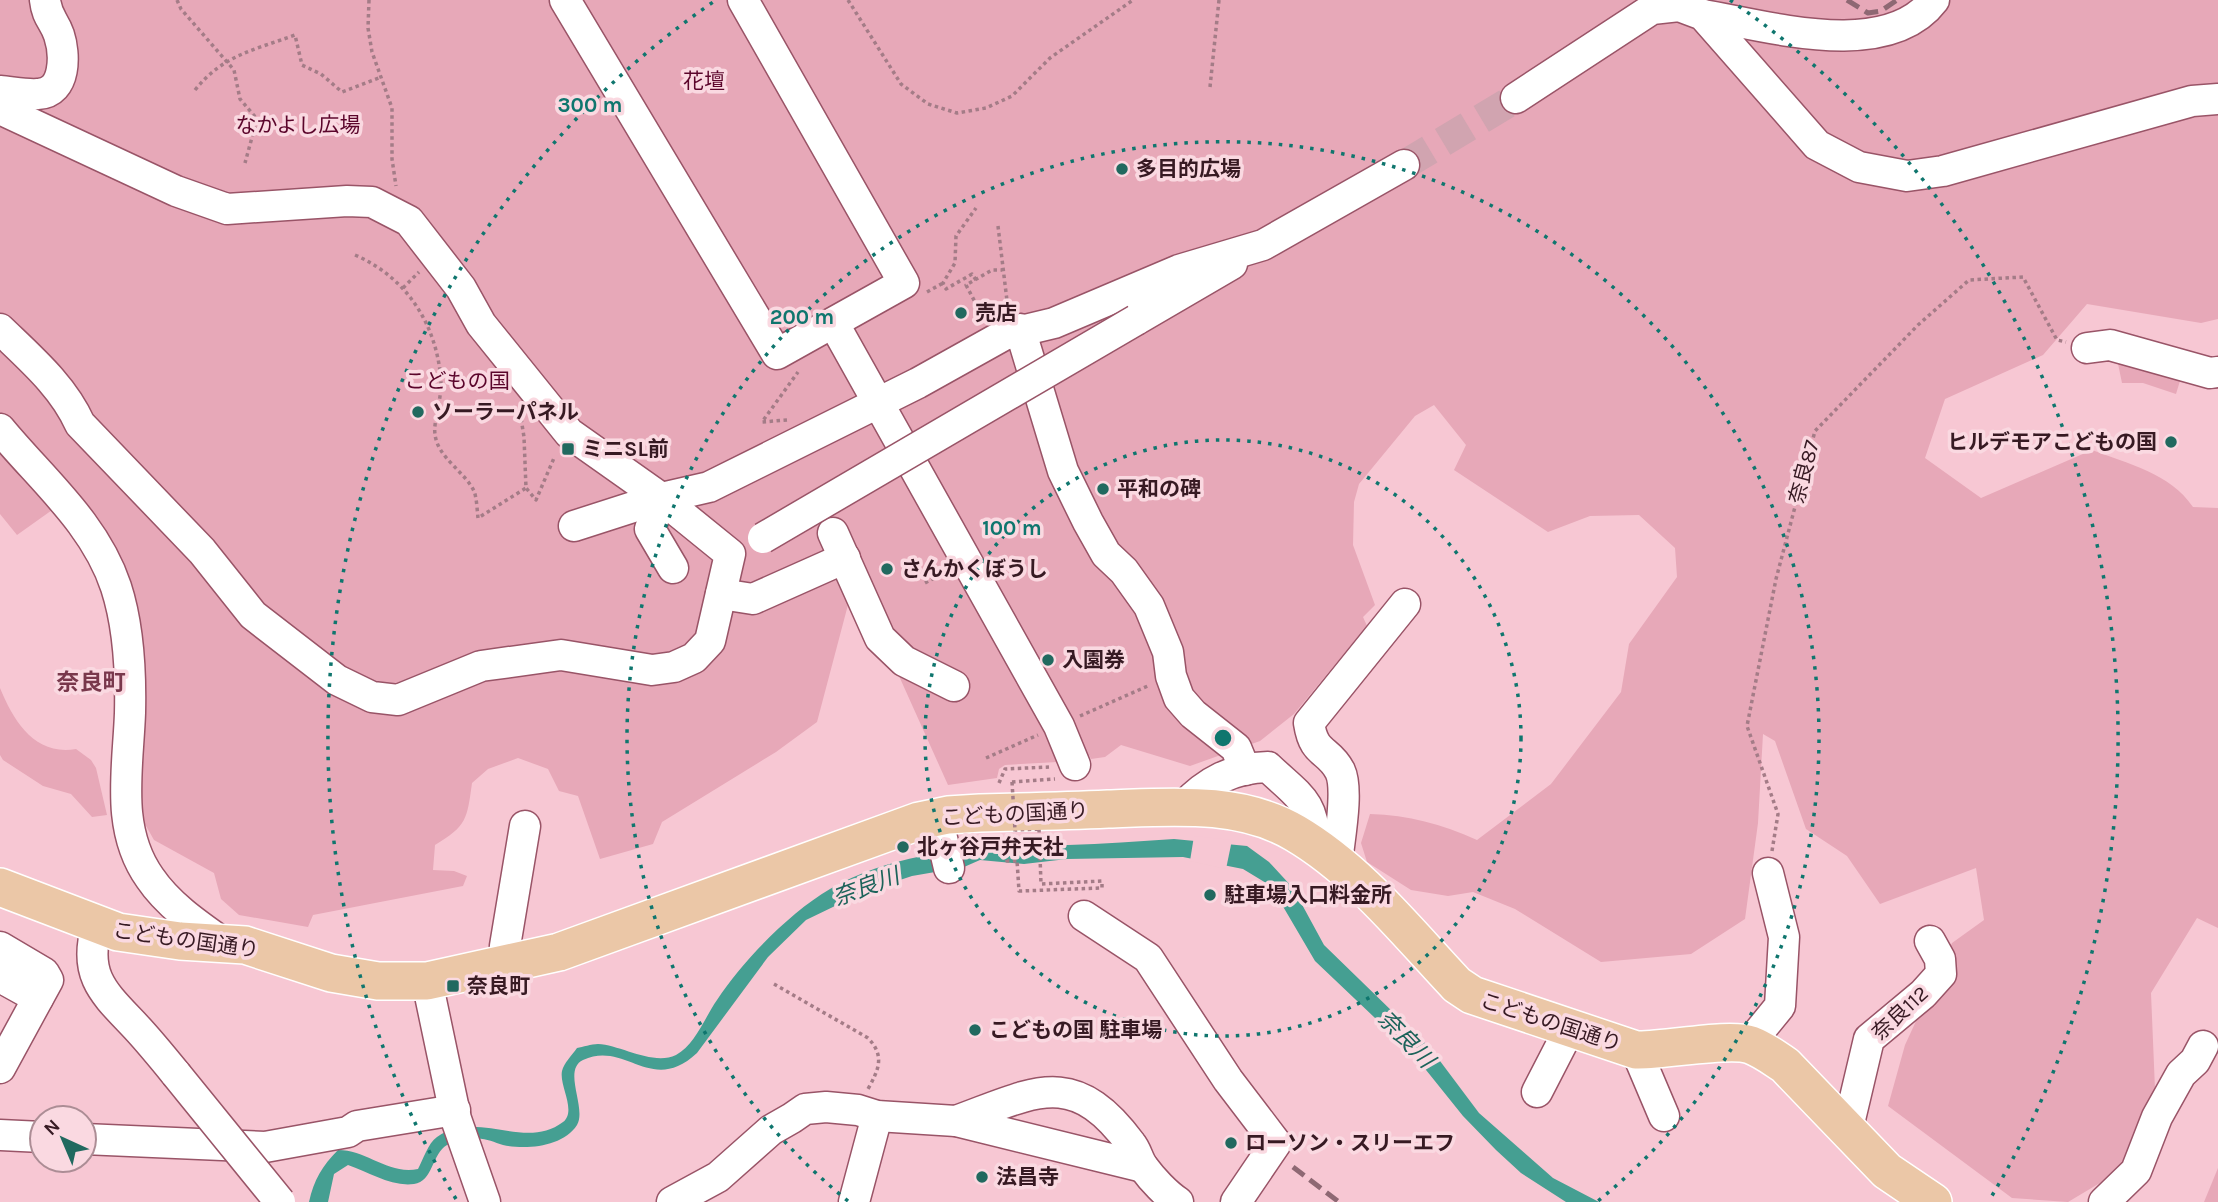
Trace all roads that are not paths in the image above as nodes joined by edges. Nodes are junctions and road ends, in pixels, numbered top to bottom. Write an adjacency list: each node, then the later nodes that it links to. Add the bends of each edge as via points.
1 (46, 0): 6 (street, via 47,18 58,33 64,66 58,81 39,94)
2 (565, 0): 12 (street, via 777,354)
3 (743, 0): 12 (street, via 905,283)
4 (1934, 0): 5 (street, via 1910,23 1842,35 1822,36)
5 (1703, 15): 7 (street, via 1679,6 1652,9); 8 (street, via 1816,145 1859,167 1907,176 1943,171 2192,101)
6 (0, 91)
7 (1516, 98)
8 (2218, 99)
9 (0, 109): 19 (street, via 176,191 227,209 372,202 409,221 461,288 481,324 569,433)
10 (1404, 165): 11 (street)
11 (1263, 245): 14 (street, via 1179,270 1054,323); 21 (street, bridge, via 1185,295)
12 (834, 324): 17 (street)
13 (0, 329): 23 (street, via 35,362 71,403 80,424 202,551 253,615 337,680 372,697 398,700 481,666 561,656 652,670 674,667 694,658 710,641)
14 (1020, 329): 17 (street); 26 (street, via 1063,471 1106,554 1149,606 1179,698 1236,748)
15 (2098, 347): 16 (street)
16 (2218, 372)
17 (879, 403): 19 (street, via 709,487); 27 (street, via 1059,726)
18 (0, 429): 36 (street, via 85,527 116,587 129,650 126,807 136,853 168,899)
19 (661, 498): 20 (street); 21 (street); 22 (street, via 650,529)
20 (574, 526)
21 (730, 554): 23 (street)
22 (673, 568)
23 (721, 594): 25 (street, via 753,599 839,545 880,638 904,661)
24 (1405, 604): 30 (street, via 1309,723 1312,742 1340,772 1343,802)
25 (954, 685)
26 (1245, 770): 28 (street, via 1220,776); 30 (street, via 1268,767 1310,808)
27 (1067, 772)
28 (1184, 807): 30 (main road, こどもの国通り, via 1219,809 1271,822); 38 (main road, こどもの国通り, via 943,842 892,828 559,951)
29 (525, 826): 38 (street, via 505,946)
30 (1326, 854): 42 (main road, こどもの国通り, via 1371,894 1457,985 1472,995)
31 (1768, 873): 43 (street, via 1784,937 1780,1006)
32 (0, 887): 34 (main road, こどもの国通り)
33 (1084, 916): 62 (street, via 1148,958 1228,1080 1276,1143)
34 (97, 926): 36 (main road, こどもの国通り, via 136,936); 57 (street, bridge, via 91,951 105,995)
35 (1930, 940): 52 (street, 奈良112, via 1940,959 1941,974 1869,1040)
36 (226, 945): 40 (main road, こどもの国通り, via 262,949 343,975 378,981)
37 (0, 947): 41 (street, via 44,973 48,979)
38 (507, 964): 40 (main road, こどもの国通り)
39 (0, 977): 41 (street)
40 (428, 981): 51 (street)
41 (38, 998): 46 (street)
42 (1570, 1028): 45 (main road, こどもの国通り); 47 (street)
43 (1749, 1044): 45 (main road, こどもの国通り); 52 (main road, こどもの国通り, via 1785,1065)
44 (2203, 1046): 64 (street, via 2157,1117 2136,1171)
45 (1636, 1050): 49 (street)
46 (0, 1068)
47 (1537, 1092)
48 (867, 1113): 50 (street); 59 (street, via 805,1109 771,1130 718,1177); 60 (street)
49 (1664, 1116)
50 (956, 1121): 56 (street); 56 (street, via 1027,1095 1051,1090 1073,1093 1093,1104 1132,1144)
51 (459, 1125): 55 (street, via 357,1126 348,1132 265,1147); 58 (street)
52 (1847, 1132): 63 (main road, こどもの国通り, via 1887,1171)
53 (0, 1135): 54 (street)
54 (28, 1136)
55 (98, 1140)
56 (1143, 1167): 61 (street)
57 (281, 1202)
58 (485, 1202)
59 (673, 1202)
60 (854, 1202)
61 (1178, 1202)
62 (1236, 1202)
63 (1933, 1202)
64 (2104, 1202)

